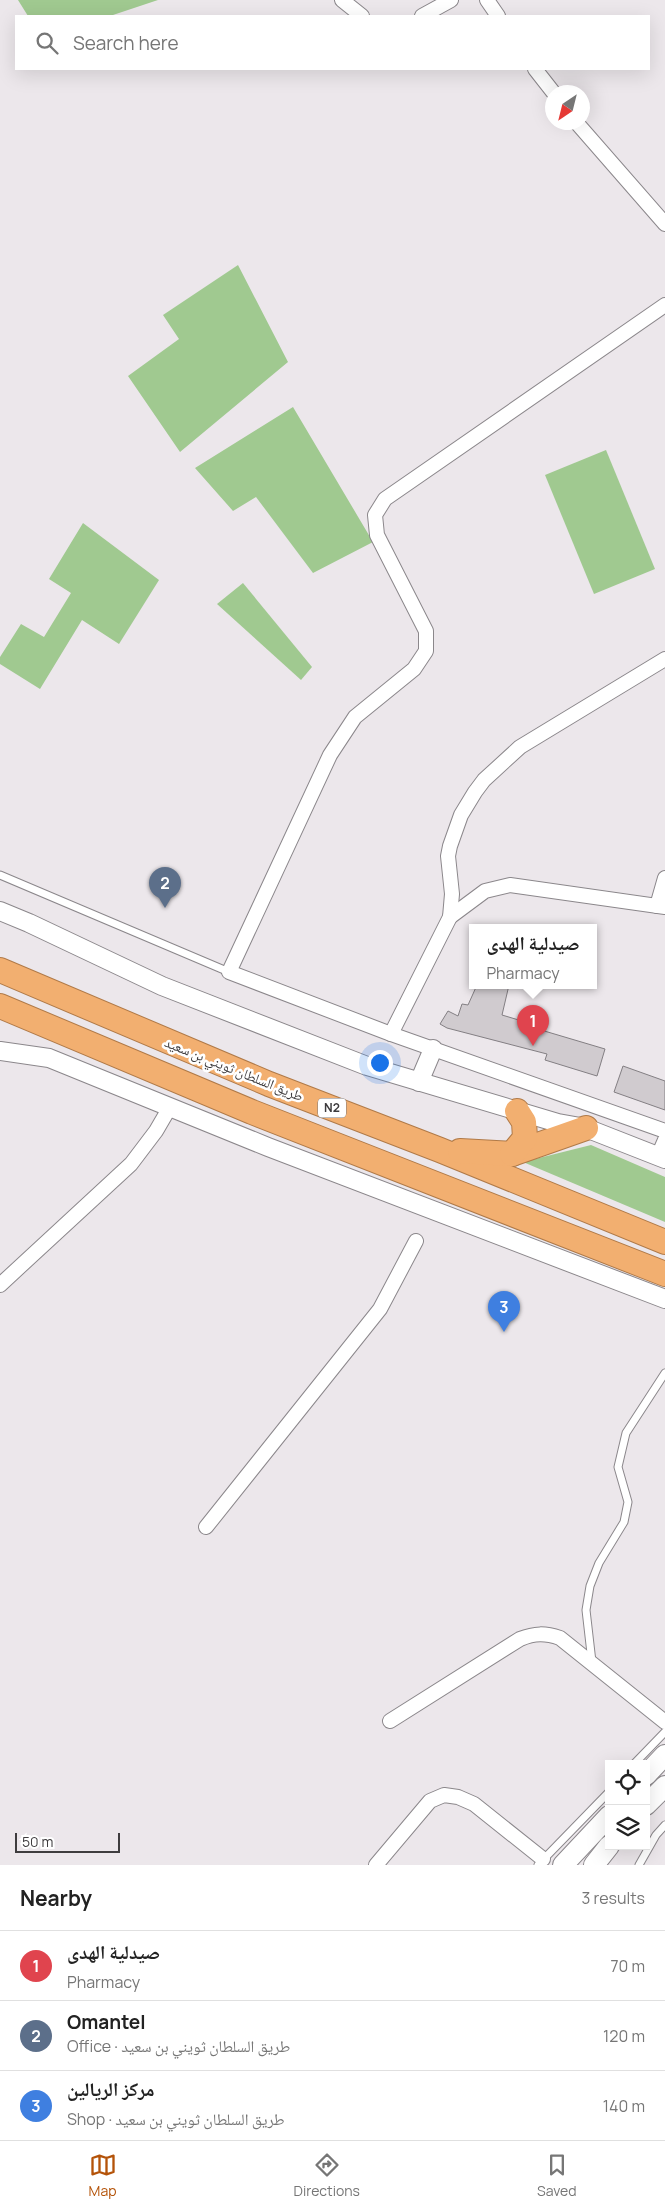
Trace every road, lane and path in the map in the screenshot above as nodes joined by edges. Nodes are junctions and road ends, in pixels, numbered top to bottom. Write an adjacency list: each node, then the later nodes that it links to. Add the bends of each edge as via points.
1 (342, 0): 4 (street)
2 (451, 0): 5 (street)
3 (487, 0): 6 (street)
4 (361, 15)
5 (424, 15)
6 (497, 15)
7 (536, 70): 8 (street)
8 (548, 85)
9 (583, 130): 10 (street)
10 (665, 224)
11 (665, 306): 19 (street, via 385,499 375,516 377,535 426,632 426,651 414,669 355,718 330,754)
12 (665, 659): 17 (street, via 520,748 484,780 461,815 450,846)
13 (0, 874): 19 (lane)
14 (665, 878): 15 (street)
15 (661, 907): 17 (street, via 510,885 485,891)
16 (0, 911): 24 (street, via 162,986 367,1066)
17 (450, 917): 21 (street)
18 (0, 970): 30 (highway, طريق السلطان ثويني بن سعيد / N2, via 269,1084)
19 (229, 972): 21 (street)
20 (0, 1006): 35 (highway, N2, via 252,1112)
21 (391, 1034): 22 (street)
22 (434, 1049): 24 (street); 28 (street)
23 (0, 1051): 25 (street, via 49,1058)
24 (419, 1082): 26 (street)
25 (170, 1107): 36 (street, via 131,1164); 37 (street)
26 (517, 1111): 27 (street); 31 (highway, via 524,1122 525,1138)
27 (586, 1128): 31 (highway); 32 (street)
28 (665, 1131)
29 (665, 1140): 32 (street)
30 (440, 1150): 31 (highway); 34 (highway, طريق السلطان ثويني بن سعيد / N2)
31 (512, 1154)
32 (662, 1158)
33 (416, 1241): 39 (street, via 380,1309)
34 (665, 1242)
35 (665, 1274)
36 (0, 1285)
37 (665, 1299)
38 (665, 1373): 40 (lane, via 626,1433 618,1467 628,1502 624,1522 599,1563 590,1586 586,1610)
39 (206, 1527)
40 (592, 1663): 41 (street, via 560,1638 533,1634); 42 (street)
41 (390, 1721)
42 (665, 1722)
43 (665, 1732): 45 (lane)
44 (665, 1755): 46 (main road)
45 (638, 1760)
46 (650, 1771)
47 (665, 1786): 49 (main road)
48 (605, 1796): 54 (lane)
49 (647, 1805)
50 (605, 1820): 53 (main road)
51 (665, 1825): 57 (lane)
52 (606, 1850): 56 (main road)
53 (568, 1860)
54 (541, 1862): 55 (street, via 474,1804 444,1795 430,1801)
55 (376, 1865)
56 (594, 1865)
57 (639, 1865)

